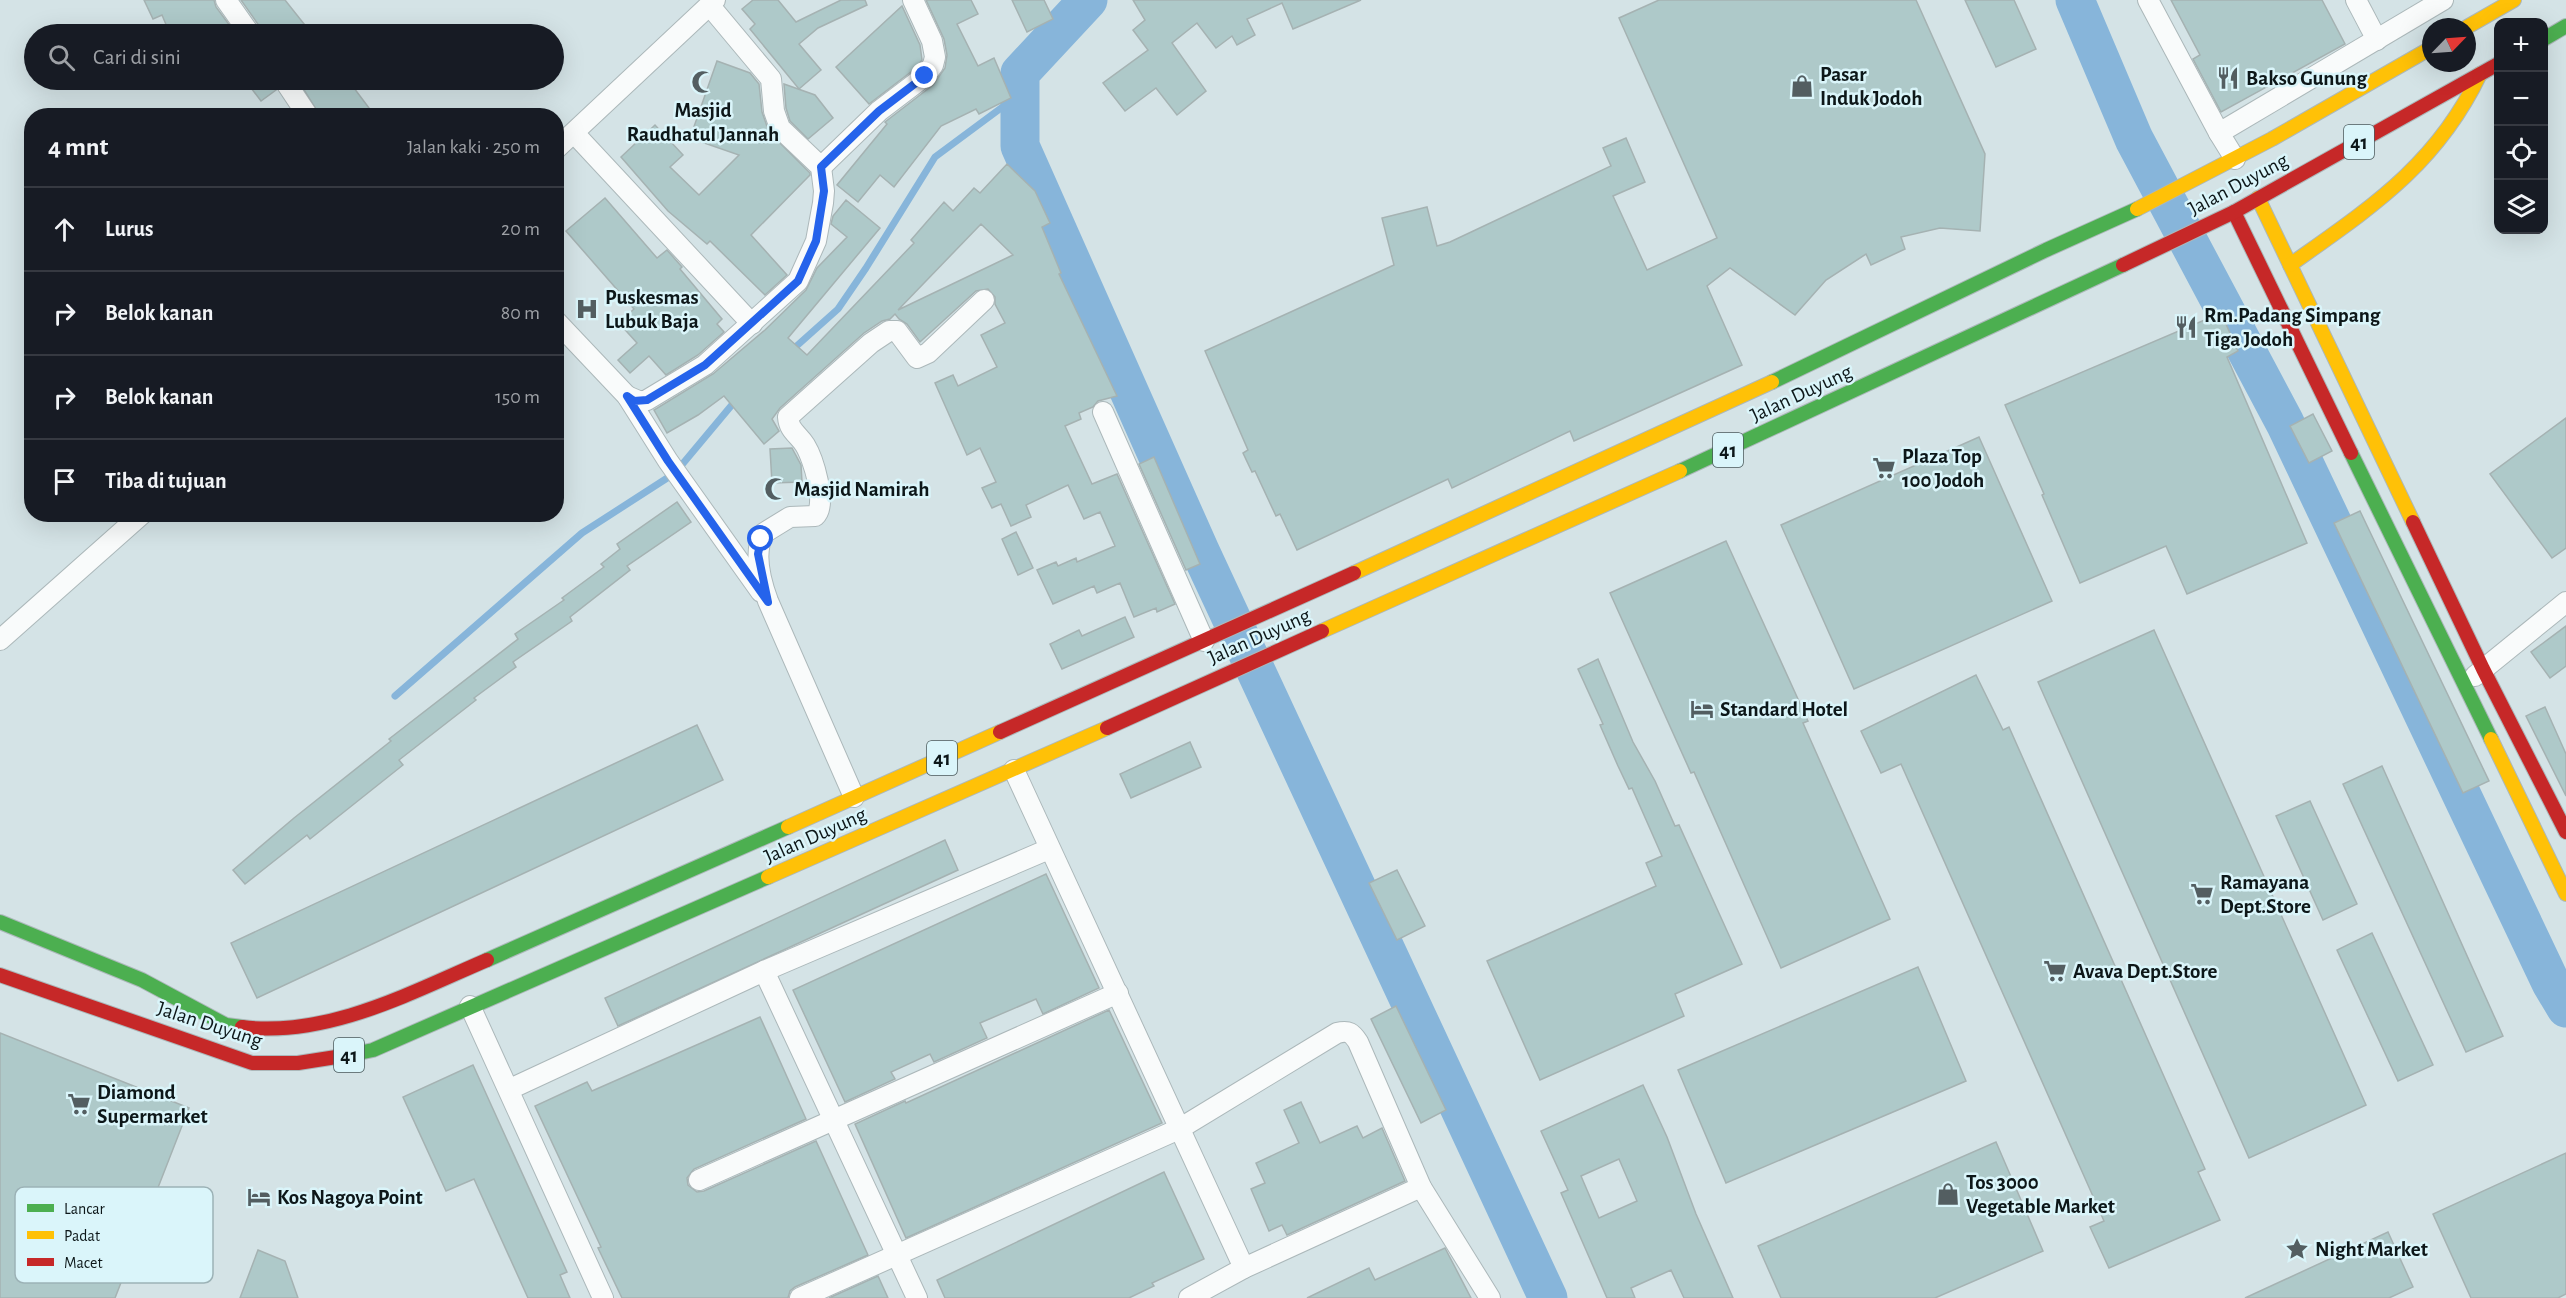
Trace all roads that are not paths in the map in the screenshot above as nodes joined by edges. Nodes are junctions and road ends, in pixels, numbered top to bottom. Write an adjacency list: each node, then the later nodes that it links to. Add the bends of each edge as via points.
1 (226, 0): 9 (street)
2 (913, 0): 22 (street, via 932,41 933,65)
3 (2148, 0): 19 (street)
4 (2356, 0): 12 (street)
5 (2443, 0): 12 (street)
6 (2514, 0): 8 (main road)
7 (712, 3): 18 (street); 22 (street, via 771,79 780,128)
8 (2476, 22)
9 (243, 24)
10 (2566, 26): 11 (main road)
11 (2548, 37)
12 (2378, 40): 19 (street)
13 (2422, 53): 21 (main road, Jalan Duyung / 41)
14 (2494, 67): 15 (main road, Jalan Duyung / 41)
15 (2480, 74): 23 (main road, Jalan Duyung / 41); 25 (main road, via 2455,125 2427,157 2375,204)
16 (291, 90): 17 (street)
17 (303, 108)
18 (574, 133): 20 (street); 28 (street)
19 (2219, 133): 21 (street)
20 (564, 142)
21 (2235, 159): 36 (main road, Jalan Duyung / 41, via 1992,284)
22 (821, 167): 28 (street, via 824,191 816,241 798,281)
23 (2258, 198): 24 (main road, Jalan Duyung / 41); 25 (main road)
24 (2234, 212): 26 (main road); 39 (main road, Jalan Duyung / 41, via 2005,315 1564,525)
25 (2288, 261): 26 (main road); 37 (main road)
26 (2262, 269): 38 (main road)
27 (984, 300): 33 (street, via 928,353 917,358 897,331 887,332 788,415 790,427 805,445 820,489 821,507 815,516 790,517 770,528 761,539 758,554)
28 (752, 324): 30 (street, via 705,365 657,395 640,402)
29 (564, 329): 30 (street)
30 (627, 396): 33 (street)
31 (1103, 412): 36 (street)
32 (133, 522): 35 (street)
33 (768, 602): 40 (street)
34 (2566, 602): 37 (street)
35 (0, 640)
36 (1209, 640): 40 (main road, Jalan Duyung / 41)
37 (2483, 669): 38 (street); 41 (main road)
38 (2465, 685): 44 (main road)
39 (1014, 771): 42 (street); 45 (main road, Jalan Duyung / 41)
40 (854, 797): 43 (main road, Jalan Duyung / 41)
41 (2566, 832)
42 (1049, 849): 47 (street); 49 (street)
43 (674, 888): 45 (main road); 46 (main road, Jalan Duyung / 41, via 378,1006 293,1027 226,1025 142,980)
44 (2566, 894)
45 (685, 915): 50 (main road, Jalan Duyung / 41)
46 (0, 922)
47 (764, 971): 51 (street); 52 (street)
48 (0, 975): 50 (main road, Jalan Duyung / 41, via 267,1065 318,1061 373,1050)
49 (1118, 993): 52 (street); 53 (street)
50 (470, 1006): 51 (street)
51 (510, 1089): 58 (street)
52 (834, 1121): 54 (street); 56 (street)
53 (1179, 1129): 55 (street, via 1346,1031 1358,1042); 56 (street); 57 (street)
54 (699, 1180)
55 (1421, 1187): 57 (street); 62 (street)
56 (896, 1256): 59 (street); 60 (street)
57 (1244, 1268): 61 (street)
58 (603, 1298)
59 (800, 1298)
60 (917, 1298)
61 (1189, 1298)
62 (1490, 1298)

